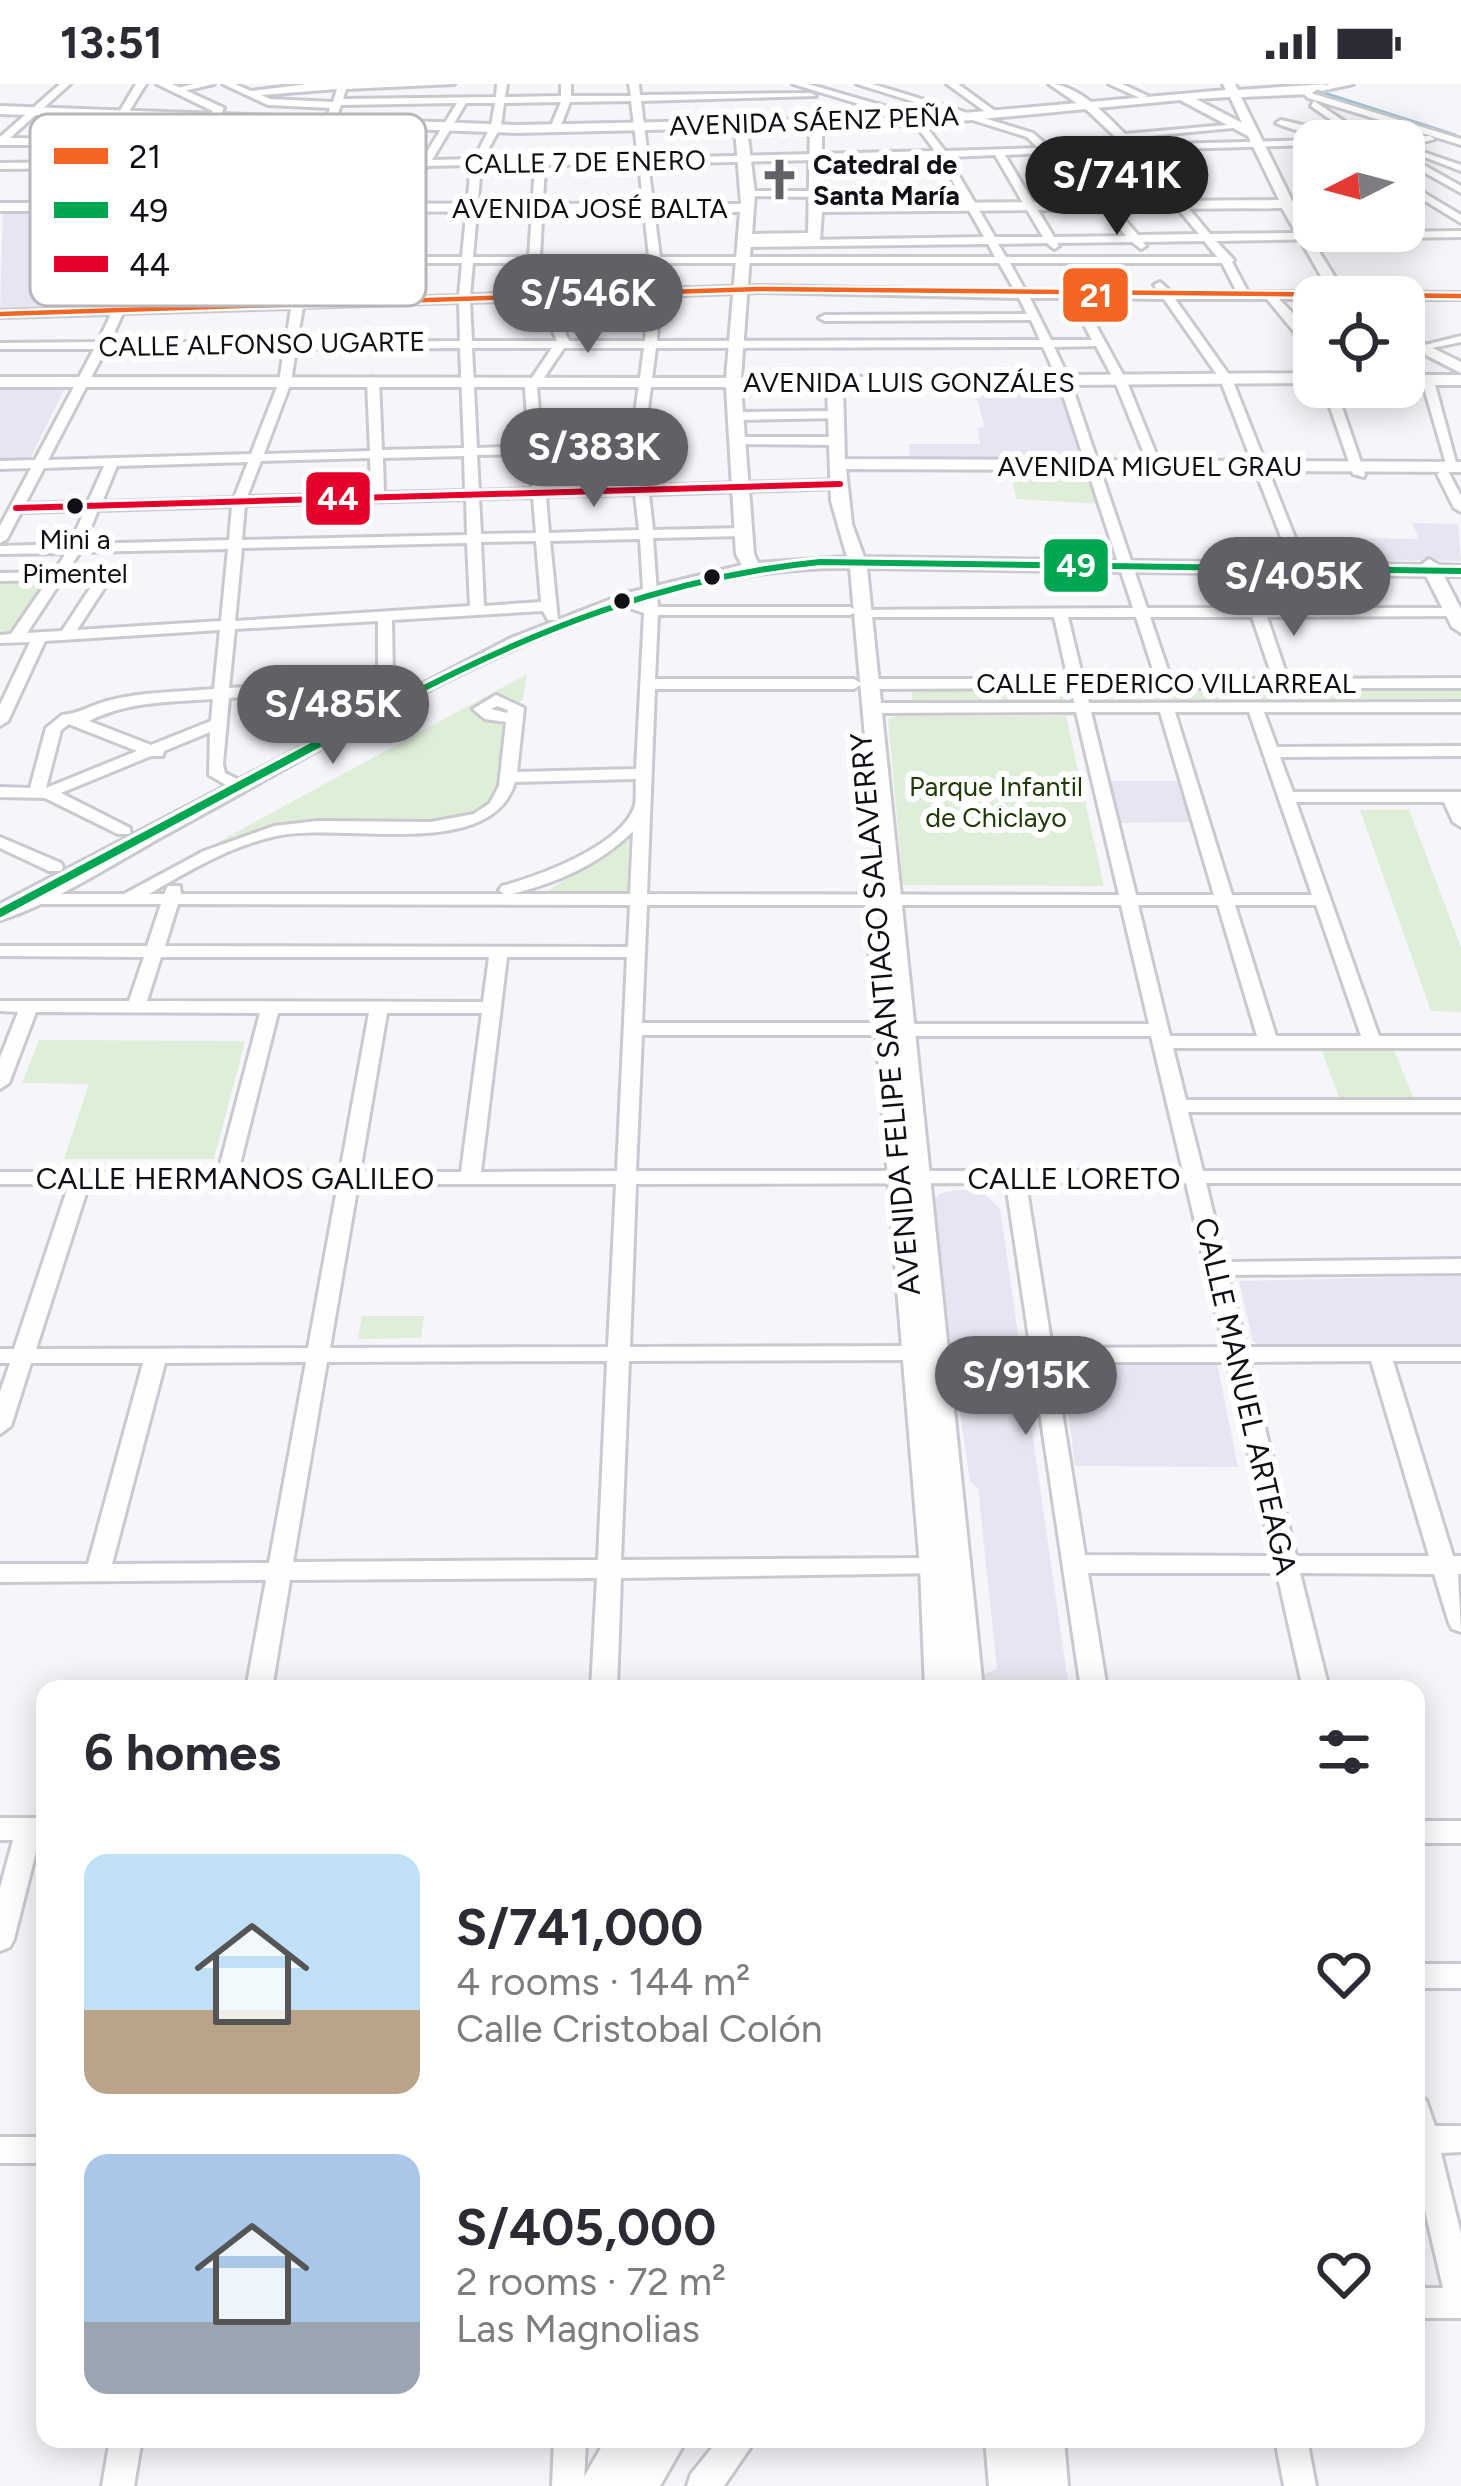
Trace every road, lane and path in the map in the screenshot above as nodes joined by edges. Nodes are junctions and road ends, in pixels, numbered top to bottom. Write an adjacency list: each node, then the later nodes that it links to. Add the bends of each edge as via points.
1 (65, 84): 34 (street)
2 (141, 84): 38 (street)
3 (209, 84): 18 (street)
4 (228, 84): 22 (street)
5 (502, 84): 28 (street)
6 (566, 84): 29 (street)
7 (634, 84): 27 (street)
8 (734, 84): 26 (street)
9 (862, 84): 23 (street)
10 (952, 84): 35 (street)
11 (1054, 84): 32 (street)
12 (1114, 84): 25 (street)
13 (1160, 84): 24 (main road)
14 (1348, 84): 19 (street)
15 (397, 85): 16 (street); 17 (street)
16 (449, 85)
17 (344, 86): 22 (street); 31 (street)
18 (169, 87): 39 (main road)
19 (1308, 87): 21 (main road, AVENIDA SÁENZ PEÑA); 44 (street); 56 (street, via 1311,96)
20 (805, 89): 26 (street); 43 (street); 45 (street)
21 (1227, 89): 24 (main road, AVENIDA SÁENZ PEÑA); 54 (main road)
22 (249, 94): 31 (street, via 268,102)
23 (898, 94): 42 (street); 43 (street)
24 (1179, 95): 25 (main road, AVENIDA SÁENZ PEÑA); 32 (main road, AVENIDA SÁENZ PEÑA); 54 (main road)
25 (1144, 96): 32 (main road, AVENIDA SÁENZ PEÑA)
26 (737, 98): 27 (street); 46 (street)
27 (636, 99): 29 (street); 49 (street)
28 (502, 100): 29 (street); 30 (street); 52 (street)
29 (566, 100): 53 (street)
30 (463, 101): 31 (street); 50 (street)
31 (337, 103): 40 (street)
32 (1088, 103): 35 (main road, AVENIDA SÁENZ PEÑA); 42 (main road, AVENIDA SÁENZ PEÑA); 55 (street)
33 (0, 110): 34 (main road, AVENIDA SÁENZ PEÑA)
34 (34, 111): 36 (street); 37 (main road, AVENIDA SÁENZ PEÑA)
35 (990, 111): 42 (main road, AVENIDA SÁENZ PEÑA)
36 (31, 114)
37 (100, 114)
38 (123, 114)
39 (217, 114)
40 (332, 114)
41 (30, 115): 59 (street)
42 (963, 115): 43 (main road, AVENIDA SÁENZ PEÑA); 60 (street)
43 (916, 120): 45 (main road, AVENIDA SÁENZ PEÑA); 64 (street)
44 (1342, 120)
45 (815, 121): 46 (main road, AVENIDA SÁENZ PEÑA); 66 (main road)
46 (740, 123): 49 (main road, AVENIDA SÁENZ PEÑA); 67 (main road)
47 (1281, 123): 51 (street)
48 (426, 125): 50 (main road, AVENIDA SÁENZ PEÑA)
49 (637, 125): 53 (main road, AVENIDA SÁENZ PEÑA); 69 (street)
50 (449, 126): 52 (main road, AVENIDA SÁENZ PEÑA); 68 (street)
51 (1293, 126)
52 (496, 127): 53 (main road, AVENIDA SÁENZ PEÑA); 71 (street)
53 (555, 127)
54 (1243, 131): 55 (street); 57 (street, CALLE 7 DE ENERO); 61 (street, CALLE 7 DE ENERO); 84 (main road)
55 (1126, 136): 60 (street); 61 (street)
56 (1458, 137): 58 (street)
57 (1293, 139)
58 (1425, 139)
59 (0, 142)
60 (1039, 142): 62 (street)
61 (1137, 149): 62 (street, CALLE 7 DE ENERO); 87 (street)
62 (1048, 152): 63 (street, CALLE 7 DE ENERO); 86 (street)
63 (999, 153): 64 (street, CALLE 7 DE ENERO); 89 (street)
64 (943, 154): 66 (street, CALLE 7 DE ENERO); 88 (street)
65 (1425, 154): 76 (street)
66 (812, 159): 67 (street, CALLE 7 DE ENERO); 80 (main road)
67 (746, 160): 69 (street, CALLE 7 DE ENERO); 79 (main road)
68 (426, 161)
69 (643, 162): 72 (street, CALLE 7 DE ENERO); 92 (street)
70 (426, 164): 71 (street, CALLE 7 DE ENERO)
71 (476, 164): 72 (street, CALLE 7 DE ENERO); 90 (street)
72 (540, 164): 91 (street)
73 (0, 166): 74 (street, CALLE 7 DE ENERO)
74 (30, 166)
75 (1425, 166): 76 (street); 77 (street)
76 (1455, 166)
77 (1461, 190)
78 (1425, 195): 82 (street)
79 (748, 201): 80 (street); 92 (main road, AVENIDA JOSÉ BALTA); 104 (main road)
80 (814, 201): 88 (main road); 102 (main road)
81 (1425, 202): 82 (street)
82 (1437, 202): 83 (street); 94 (street)
83 (1461, 202)
84 (1281, 204): 85 (street); 87 (main road); 95 (main road)
85 (1293, 204)
86 (1106, 205): 87 (main road); 89 (main road); 100 (street)
87 (1178, 205): 99 (street)
88 (970, 206): 89 (main road); 103 (street)
89 (1030, 206): 101 (street)
90 (471, 207): 91 (main road, AVENIDA JOSÉ BALTA); 93 (main road, AVENIDA JOSÉ BALTA); 109 (street)
91 (536, 207): 92 (main road, AVENIDA JOSÉ BALTA); 110 (street)
92 (651, 207): 106 (street)
93 (426, 208)
94 (1461, 220)
95 (1293, 227)
96 (1425, 234): 97 (street)
97 (1461, 234)
98 (1293, 236): 99 (street)
99 (1208, 237): 100 (street); 105 (street)
100 (1138, 238): 101 (street); 108 (street)
101 (1052, 239): 103 (street); 112 (street)
102 (816, 240): 103 (street); 104 (main road)
103 (993, 240): 107 (street)
104 (747, 241): 111 (main road)
105 (1229, 260): 108 (street); 118 (street)
106 (655, 261): 110 (street); 111 (street); 115 (street)
107 (1004, 261): 111 (street); 112 (street); 121 (street)
108 (1149, 261): 112 (street); 116 (street)
109 (468, 262): 110 (street); 113 (street); 125 (street)
110 (533, 262): 120 (street)
111 (746, 262): 114 (main road)
112 (1059, 262): 117 (street)
113 (426, 263)
114 (742, 289): 115 (street); 121 (street); 136 (main road)
115 (651, 292): 120 (street); 138 (street)
116 (1164, 292): 117 (street); 118 (street); 148 (street)
117 (1072, 293): 121 (street); 141 (street)
118 (1243, 293): 119 (street)
119 (1268, 294): 122 (street); 133 (street)
120 (540, 295): 125 (street); 135 (street)
121 (1022, 295): 131 (street)
122 (1293, 295)
123 (1425, 296): 124 (street)
124 (1461, 296)
125 (464, 298): 126 (street); 137 (street)
126 (426, 300)
127 (118, 306): 129 (street)
128 (299, 306): 129 (street); 139 (street)
129 (116, 311): 130 (street); 143 (street)
130 (0, 314)
131 (1035, 317): 132 (street); 140 (street)
132 (825, 318)
133 (1293, 321)
134 (1461, 339): 144 (street)
135 (563, 341): 137 (street, CALLE ALFONSO UGARTE); 138 (street, CALLE ALFONSO UGARTE); 157 (street)
136 (736, 341): 138 (street, CALLE ALFONSO UGARTE); 140 (street, CALLE ALFONSO UGARTE); 159 (main road)
137 (465, 342): 139 (street, CALLE ALFONSO UGARTE); 150 (street)
138 (651, 342): 158 (street)
139 (291, 344): 143 (street, CALLE ALFONSO UGARTE); 155 (street)
140 (1048, 344): 141 (street, CALLE ALFONSO UGARTE); 162 (street)
141 (1099, 344): 161 (street)
142 (0, 346): 143 (street, CALLE ALFONSO UGARTE)
143 (102, 346): 154 (street)
144 (1427, 346): 146 (main road)
145 (1425, 347): 146 (main road)
146 (1461, 365)
147 (1293, 377): 148 (main road, AVENIDA LUIS GONZÁLES)
148 (1226, 379): 161 (main road, AVENIDA LUIS GONZÁLES); 178 (street)
149 (1461, 380): 152 (main road)
150 (468, 381): 156 (main road, AVENIDA LUIS GONZÁLES); 157 (main road, AVENIDA LUIS GONZÁLES); 170 (street)
151 (1425, 381): 152 (main road)
152 (1428, 381): 180 (street)
153 (0, 382): 154 (main road, AVENIDA LUIS GONZÁLES)
154 (80, 382): 155 (main road, AVENIDA LUIS GONZÁLES); 175 (street)
155 (284, 382): 156 (main road, AVENIDA LUIS GONZÁLES); 172 (street)
156 (373, 382): 171 (street)
157 (533, 382): 158 (main road, AVENIDA LUIS GONZÁLES); 169 (street)
158 (643, 382): 159 (main road, AVENIDA LUIS GONZÁLES); 168 (street)
159 (733, 382): 160 (main road, AVENIDA LUIS GONZÁLES); 164 (main road)
160 (835, 382): 162 (main road, AVENIDA LUIS GONZÁLES); 165 (main road, AVENIDA FELIPE SANTIAGO SALAVERRY)
161 (1120, 382): 162 (main road, AVENIDA LUIS GONZÁLES); 177 (street)
162 (1065, 383): 176 (street)
163 (1336, 408): 179 (street)
164 (738, 416): 165 (street); 166 (main road)
165 (837, 416): 167 (main road, AVENIDA FELIPE SANTIAGO SALAVERRY)
166 (740, 441): 167 (street); 182 (main road)
167 (838, 441): 181 (main road, AVENIDA FELIPE SANTIAGO SALAVERRY)
168 (637, 447): 169 (street); 183 (street)
169 (536, 450): 170 (street); 184 (street)
170 (471, 452): 171 (street); 185 (street)
171 (376, 454): 172 (street); 186 (street)
172 (255, 458): 173 (street); 187 (street)
173 (112, 463): 175 (street); 188 (street)
174 (0, 465): 175 (street)
175 (38, 465): 189 (street)
176 (1097, 468): 177 (main road, AVENIDA MIGUEL GRAU); 181 (main road, AVENIDA MIGUEL GRAU); 200 (street)
177 (1155, 468): 178 (main road, AVENIDA MIGUEL GRAU)
178 (1264, 470): 179 (main road, AVENIDA MIGUEL GRAU); 202 (street)
179 (1358, 471): 180 (main road, AVENIDA MIGUEL GRAU)
180 (1455, 471): 190 (street)
181 (839, 473): 182 (street); 199 (main road, AVENIDA FELIPE SANTIAGO SALAVERRY)
182 (740, 487): 183 (street); 191 (main road)
183 (642, 490): 184 (street); 192 (street)
184 (539, 492): 185 (street); 193 (street)
185 (471, 493): 186 (street); 195 (street)
186 (379, 496): 187 (street)
187 (238, 501): 188 (street); 196 (street)
188 (93, 505): 189 (street); 197 (street)
189 (16, 508): 194 (street)
190 (1461, 508)
191 (743, 532): 192 (street); 201 (main road)
192 (647, 534): 193 (street); 207 (street)
193 (542, 536): 195 (street); 213 (street)
194 (0, 539)
195 (474, 539): 196 (street); 208 (street)
196 (232, 545): 197 (street); 216 (street)
197 (76, 548): 198 (street); 205 (street)
198 (0, 550)
199 (850, 558): 200 (main road); 201 (main road); 209 (main road, AVENIDA FELIPE SANTIAGO SALAVERRY)
200 (1127, 561): 202 (main road); 211 (street)
201 (750, 564): 207 (main road)
202 (1298, 564): 203 (main road)
203 (1430, 567): 204 (main road); 215 (main road)
204 (1461, 567)
205 (59, 574): 206 (street); 217 (street, via 107,573); 219 (street)
206 (0, 577)
207 (652, 593): 209 (street); 213 (main road); 213 (main road); 225 (street)
208 (477, 610): 213 (street); 214 (street)
209 (856, 612): 210 (street); 226 (main road, AVENIDA FELIPE SANTIAGO SALAVERRY)
210 (1060, 612): 211 (street); 221 (street, CALLE MANUEL ARTEAGA)
211 (1143, 612): 212 (street); 222 (street)
212 (1258, 612): 215 (street); 223 (street)
213 (552, 613): 224 (main road); 243 (main road)
214 (385, 616): 216 (street); 224 (street)
215 (1457, 619)
216 (228, 626): 217 (street); 227 (street)
217 (67, 635): 218 (street)
218 (39, 637): 219 (street); 236 (street)
219 (8, 639)
220 (1461, 682): 223 (street, CALLE FEDERICO VILLARREAL)
221 (1076, 683): 222 (street, CALLE FEDERICO VILLARREAL); 226 (street, CALLE FEDERICO VILLARREAL); 233 (street, CALLE MANUEL ARTEAGA)
222 (1165, 683): 223 (street, CALLE FEDERICO VILLARREAL)
223 (1282, 683): 230 (street)
224 (391, 684): 227 (street); 243 (main road)
225 (648, 684): 226 (street, CALLE FEDERICO VILLARREAL); 241 (street)
226 (862, 684): 232 (main road, AVENIDA FELIPE SANTIAGO SALAVERRY); 259 (main road, AVENIDA FELIPE SANTIAGO SALAVERRY)
227 (222, 691): 235 (street, via 125,702); 237 (street)
228 (1166, 707): 229 (street, CALLE FEDERICO VILLARREAL); 233 (street, CALLE FEDERICO VILLARREAL); 262 (street)
229 (1255, 707): 230 (street, CALLE FEDERICO VILLARREAL); 240 (street)
230 (1291, 707): 231 (street, CALLE FEDERICO VILLARREAL)
231 (1461, 707)
232 (873, 708): 233 (street, CALLE FEDERICO VILLARREAL); 259 (main road, AVENIDA FELIPE SANTIAGO SALAVERRY)
233 (1082, 708): 261 (street, CALLE MANUEL ARTEAGA)
234 (513, 718): 242 (street)
235 (71, 720): 239 (street); 245 (street, via 54,728)
236 (0, 721)
237 (219, 727): 239 (street); 243 (street, via 215,771)
238 (1461, 751): 240 (street)
239 (156, 752): 245 (street)
240 (1270, 752): 246 (street)
241 (644, 774): 242 (street); 248 (street)
242 (506, 777): 253 (street, via 497,806 476,818 275,831 233,842)
243 (230, 782): 250 (main road); 252 (main road)
244 (0, 793): 245 (street)
245 (47, 794): 250 (street)
246 (1286, 797): 247 (street); 264 (street)
247 (1455, 797): 249 (street)
248 (642, 808): 257 (street, via 618,838 578,865); 258 (street)
249 (1461, 822)
250 (124, 831): 252 (main road)
251 (0, 842): 252 (street)
252 (66, 870): 254 (main road); 255 (street, via 71,888); 260 (main road)
253 (178, 872): 256 (street); 263 (street)
254 (0, 896)
255 (92, 898): 256 (street); 260 (street)
256 (128, 898): 263 (street)
257 (463, 898): 258 (street); 263 (street)
258 (638, 898): 259 (street); 269 (street)
259 (885, 898): 261 (street); 277 (main road, AVENIDA FELIPE SANTIAGO SALAVERRY)
260 (27, 899): 265 (main road)
261 (1128, 899): 262 (street); 278 (street, CALLE MANUEL ARTEAGA)
262 (1225, 899): 264 (street); 279 (street)
263 (171, 900): 267 (street)
264 (1322, 900): 280 (street)
265 (0, 913)
266 (0, 947): 267 (street)
267 (154, 950): 268 (street); 272 (street)
268 (500, 952): 269 (street); 275 (street)
269 (635, 952): 276 (street)
270 (0, 1006): 271 (street)
271 (29, 1006): 272 (street); 282 (street)
272 (136, 1007): 273 (street)
273 (271, 1008): 274 (street); 288 (street)
274 (379, 1008): 275 (street); 289 (street)
275 (492, 1008): 290 (street)
276 (632, 1029): 277 (street); 291 (street)
277 (896, 1030): 278 (street); 292 (main road, AVENIDA FELIPE SANTIAGO SALAVERRY)
278 (1161, 1036): 279 (street); 283 (street, CALLE MANUEL ARTEAGA)
279 (1268, 1042): 280 (street)
280 (1372, 1042): 281 (street)
281 (1461, 1042)
282 (0, 1083)
283 (1177, 1106): 284 (street); 294 (street, CALLE MANUEL ARTEAGA)
284 (1461, 1106)
285 (1461, 1177): 294 (street, CALLE LORETO)
286 (0, 1178): 287 (street, CALLE HERMANOS GALILEO)
287 (81, 1178): 288 (street, CALLE HERMANOS GALILEO); 303 (street)
288 (226, 1178): 289 (street, CALLE HERMANOS GALILEO)
289 (349, 1178): 290 (street, CALLE HERMANOS GALILEO); 305 (street)
290 (470, 1178): 291 (street, CALLE LORETO)
291 (625, 1178): 292 (street, CALLE LORETO); 298 (street)
292 (909, 1178): 293 (street, CALLE LORETO); 297 (main road, AVENIDA FELIPE SANTIAGO SALAVERRY); 319 (main road, AVENIDA FELIPE SANTIAGO SALAVERRY)
293 (1015, 1178): 294 (street, CALLE LORETO); 302 (street)
294 (1194, 1178): 296 (street, CALLE MANUEL ARTEAGA)
295 (1461, 1266): 296 (street)
296 (1216, 1269): 299 (street, CALLE MANUEL ARTEAGA)
297 (916, 1353): 298 (street); 310 (main road, AVENIDA FELIPE SANTIAGO SALAVERRY)
298 (619, 1354): 305 (street); 311 (street)
299 (1236, 1354): 300 (street); 302 (street); 308 (street, CALLE MANUEL ARTEAGA)
300 (1380, 1354): 301 (street); 309 (street)
301 (1461, 1354)
302 (1042, 1355): 307 (street)
303 (11, 1356): 304 (street); 306 (street)
304 (156, 1356): 305 (street); 313 (street)
305 (318, 1356): 312 (street)
306 (0, 1426)
307 (1075, 1564): 308 (street); 320 (street)
308 (1286, 1565): 309 (street); 321 (street, CALLE MANUEL ARTEAGA)
309 (1452, 1565): 315 (street)
310 (935, 1567): 311 (street); 318 (main road, AVENIDA FELIPE SANTIAGO SALAVERRY)
311 (609, 1569): 312 (street); 317 (street)
312 (280, 1571): 313 (street); 316 (street)
313 (98, 1572): 314 (street)
314 (0, 1573)
315 (1461, 1623)
316 (261, 1680)
317 (604, 1680)
318 (941, 1680)
319 (966, 1680)
320 (1093, 1680)
321 (1314, 1680)
322 (0, 1829): 323 (street)
323 (36, 1829)
324 (36, 1832): 327 (street)
325 (1425, 1832): 326 (street)
326 (1461, 1832)
327 (0, 1939)
328 (1425, 1976): 329 (street)
329 (1461, 1976)
330 (1461, 2139): 331 (street)
331 (1425, 2140)
332 (0, 2150): 333 (street)
333 (36, 2150)
334 (1425, 2160): 335 (street)
335 (1461, 2300): 336 (street)
336 (1425, 2302)
337 (124, 2448): 345 (street)
338 (570, 2448): 346 (street)
339 (625, 2448): 347 (main road)
340 (660, 2448): 348 (main road)
341 (733, 2448): 349 (street)
342 (1007, 2448): 350 (main road)
343 (1044, 2448): 351 (main road)
344 (1293, 2448): 352 (street)
345 (118, 2486)
346 (568, 2486)
347 (600, 2486)
348 (635, 2486)
349 (703, 2486)
350 (1010, 2486)
351 (1048, 2486)
352 (1300, 2486)

